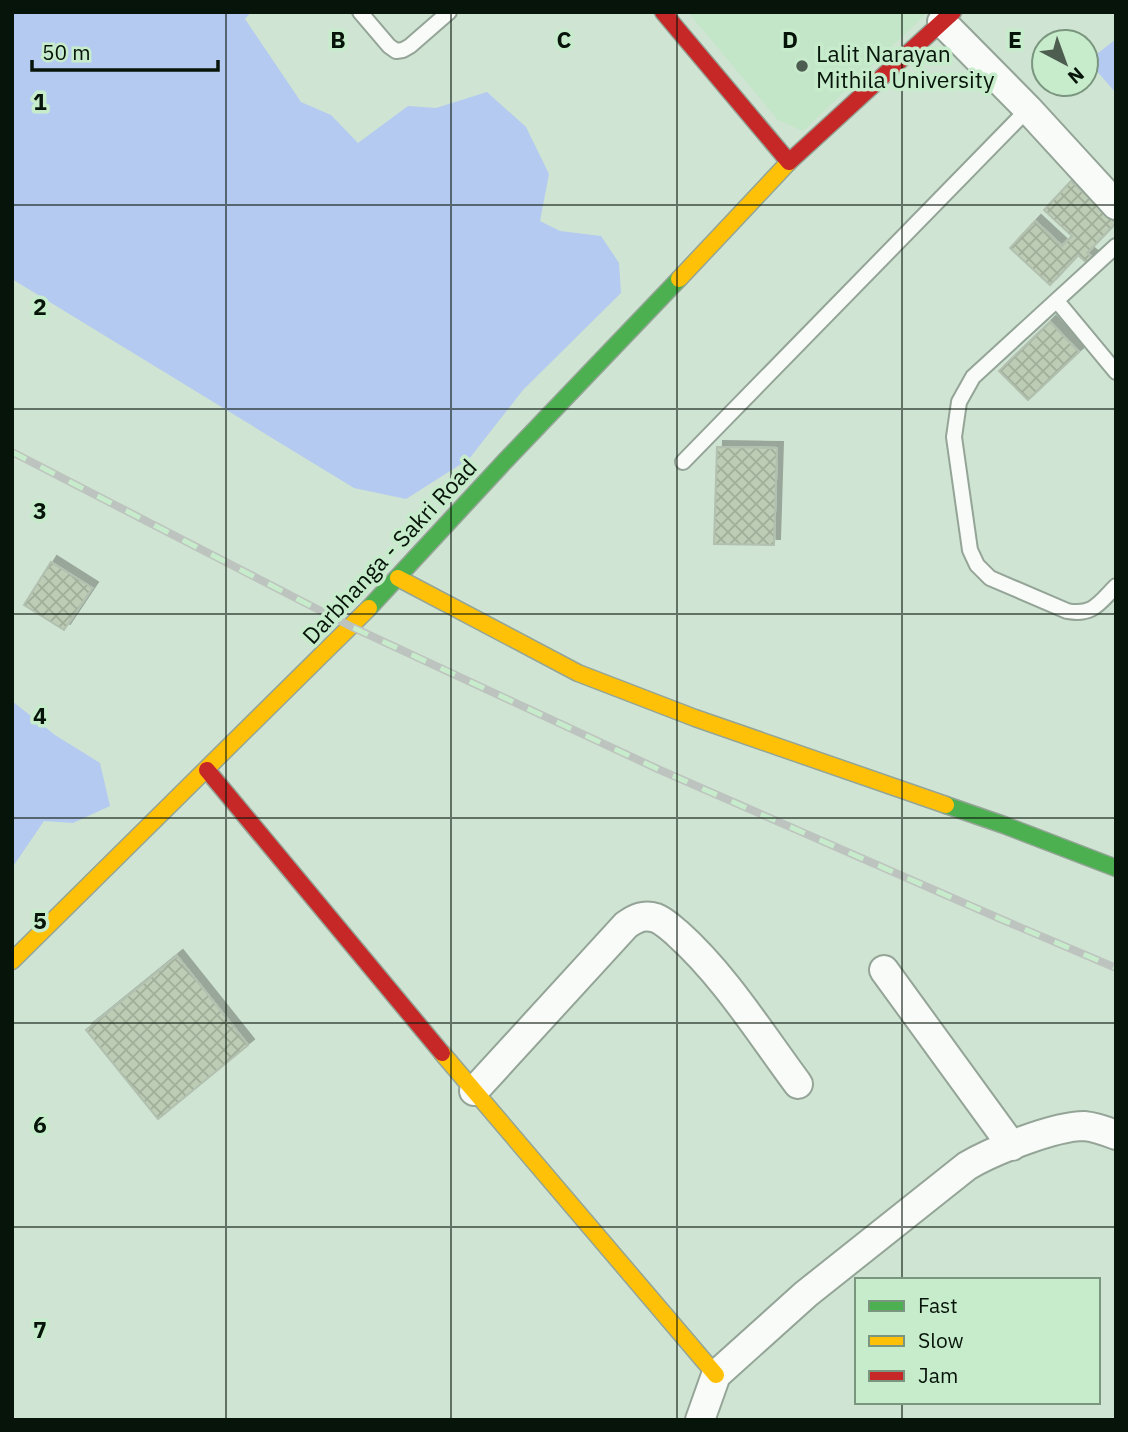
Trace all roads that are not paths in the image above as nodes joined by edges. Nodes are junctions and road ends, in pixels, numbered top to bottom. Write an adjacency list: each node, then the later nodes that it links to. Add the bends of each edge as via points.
1 (360, 12): 2 (lane, via 396,51 410,46)
2 (449, 12)
3 (663, 12): 6 (street)
4 (947, 17): 5 (street); 6 (street, Darbhanga - Sakri Road)
5 (1028, 109): 7 (street); 11 (lane)
6 (789, 162): 12 (street, Darbhanga - Sakri Road)
7 (1116, 205)
8 (1116, 246): 9 (lane)
9 (1056, 301): 10 (lane); 13 (lane, via 972,377 959,402 954,437 970,550 990,578 1067,611 1081,614 1090,610)
10 (1116, 372)
11 (684, 462)
12 (398, 578): 14 (street, Darbhanga - Sakri Road); 15 (street, via 578,673)
13 (1116, 586)
14 (207, 770): 16 (street, Darbhanga - Sakri Road); 19 (street)
15 (1116, 868)
16 (12, 961)
17 (884, 970): 21 (street)
18 (798, 1084): 19 (street, via 705,961 667,925 645,916 626,925)
19 (474, 1091): 22 (street)
20 (1116, 1135): 21 (street, via 1086,1126)
21 (1012, 1146): 22 (street, via 984,1156 947,1181 806,1294)
22 (716, 1375): 23 (street)
23 (700, 1420)

